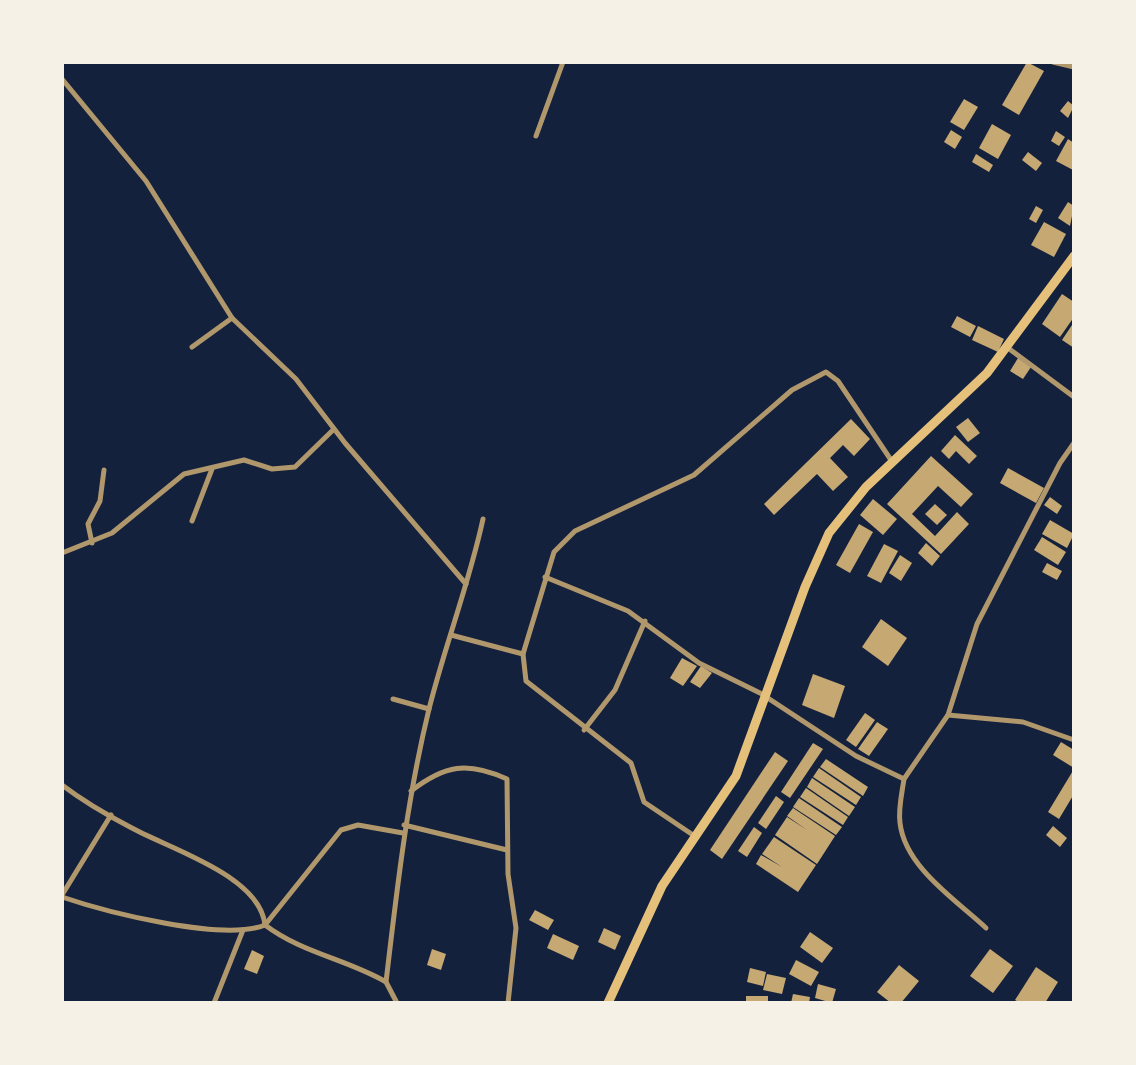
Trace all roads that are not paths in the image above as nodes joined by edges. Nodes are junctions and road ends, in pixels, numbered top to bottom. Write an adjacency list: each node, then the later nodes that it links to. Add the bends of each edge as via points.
1 (563, 62): 5 (street)
2 (1053, 62): 3 (street)
3 (1074, 67)
4 (62, 79): 7 (street, via 146,181)
5 (536, 136)
6 (1074, 256): 9 (main road)
7 (232, 318): 8 (street); 11 (street, via 296,379)
8 (192, 347)
9 (1008, 348): 10 (street); 13 (main road, via 948,414)
10 (1074, 397)
11 (334, 429): 14 (street, via 295,467 272,469 244,460); 21 (street)
12 (1074, 443): 28 (street, via 977,624)
13 (893, 463): 20 (street, via 838,381 826,372 782,398 694,475 575,531 554,552); 25 (main road, via 851,503 829,533)
14 (212, 468): 17 (street); 18 (street, via 184,474 124,525)
15 (104, 470): 18 (street, via 100,501 88,524)
16 (483, 519): 21 (street)
17 (192, 521)
18 (92, 543): 19 (street)
19 (62, 553)
20 (545, 577): 22 (street, via 609,600); 24 (street)
21 (466, 584): 23 (street)
22 (645, 621): 25 (street, via 699,663); 29 (street, via 615,690)
23 (451, 635): 24 (street); 27 (street)
24 (523, 654): 29 (street, via 526,681)
25 (768, 698): 31 (street, via 845,750); 37 (main road, via 736,776)
26 (393, 699): 27 (street)
27 (429, 709): 33 (street)
28 (948, 715): 30 (street, via 1023,722); 31 (street)
29 (584, 730): 37 (street, via 631,763 644,802)
30 (1074, 740)
31 (904, 779): 41 (street, via 899,819 905,840 920,866)
32 (62, 785): 34 (street)
33 (411, 792): 35 (street); 38 (street, via 454,767 507,779)
34 (111, 815): 39 (street); 40 (street, via 231,879 259,909)
35 (404, 825): 36 (street); 38 (street)
36 (403, 833): 40 (street, via 358,825 341,830); 43 (street)
37 (693, 835): 47 (main road, via 662,886)
38 (507, 850): 46 (street, via 516,928)
39 (62, 896): 42 (street, via 101,910)
40 (265, 925): 42 (street); 43 (street, via 304,950)
41 (986, 928)
42 (243, 930): 44 (street)
43 (386, 982): 45 (street)
44 (214, 1003)
45 (397, 1003)
46 (508, 1003)
47 (608, 1003)

